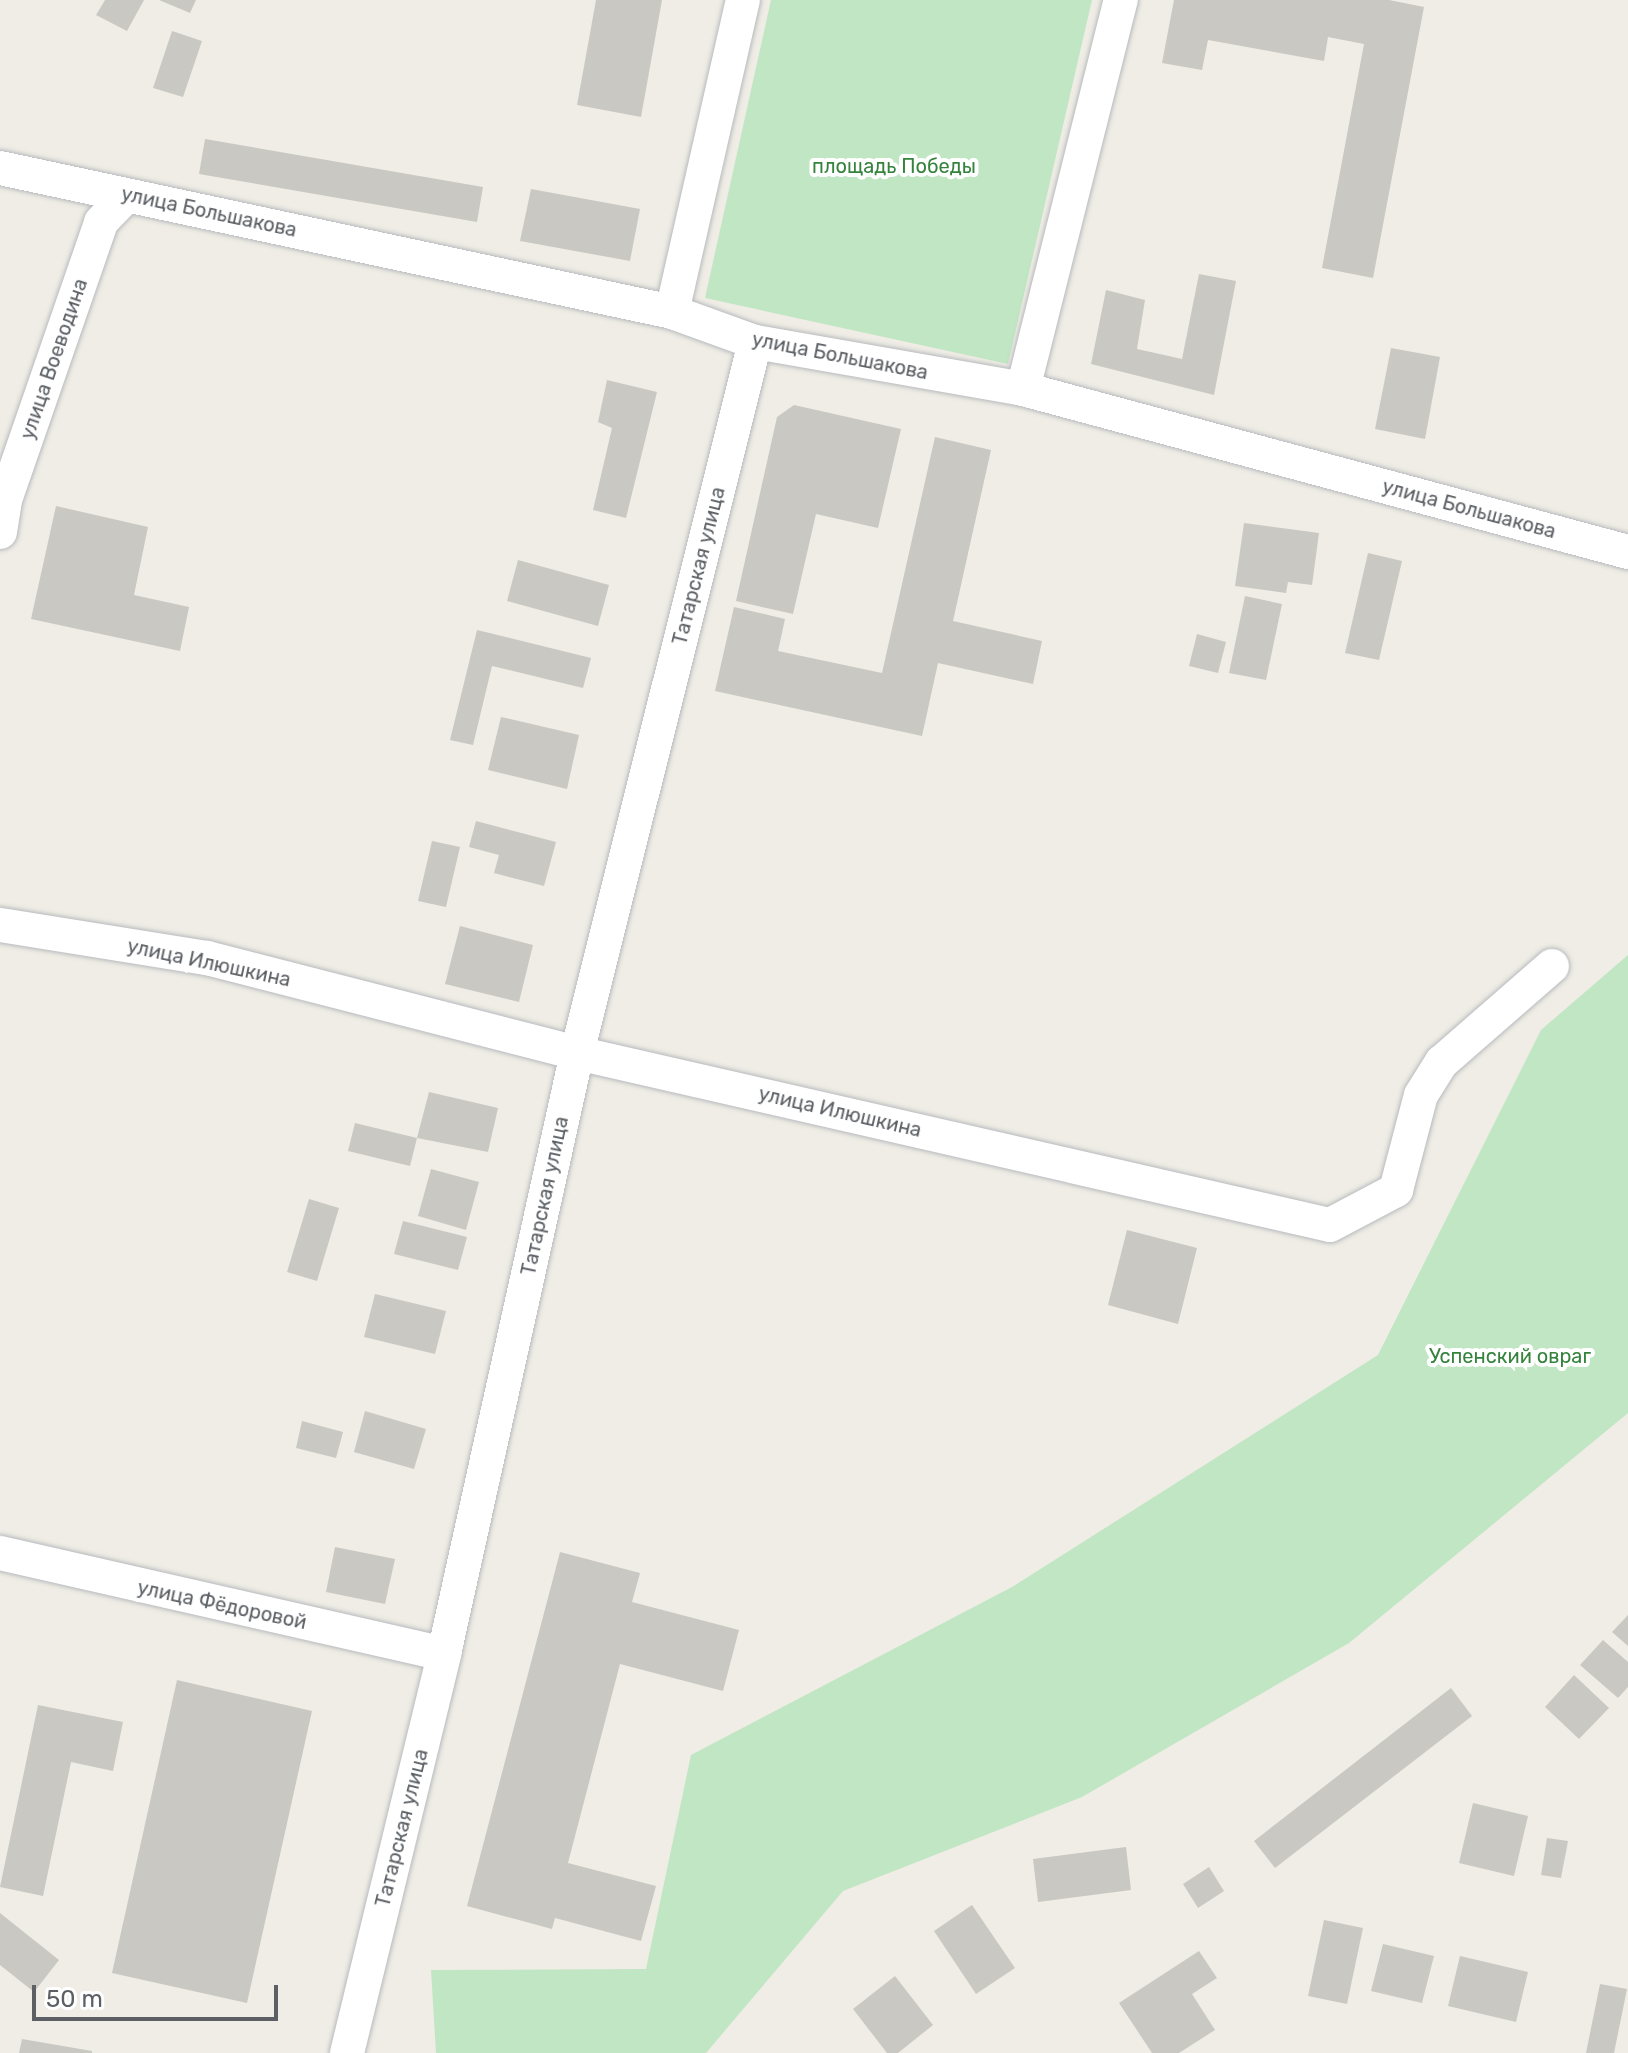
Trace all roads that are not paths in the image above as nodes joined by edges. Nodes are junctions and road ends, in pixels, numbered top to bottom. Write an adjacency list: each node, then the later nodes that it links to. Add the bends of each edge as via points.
1 (743, 0): 5 (street)
2 (1121, 0): 7 (street)
3 (0, 168): 4 (street, улица Большакова)
4 (127, 195): 5 (street, улица Большакова); 8 (street, улица Воеводина, via 101,222 5,500)
5 (672, 312): 6 (street, улица Большакова)
6 (755, 342): 7 (street, улица Большакова); 12 (street, Татарская улица)
7 (1023, 389): 9 (street, улица Большакова)
8 (0, 532)
9 (1628, 552)
10 (0, 925): 12 (street, улица Илюшкина, via 207,958)
11 (1552, 966): 12 (street, улица Илюшкина, via 1442,1062 1421,1095 1396,1190 1330,1225)
12 (577, 1053): 14 (street, Татарская улица)
13 (0, 1553): 14 (street, улица Фёдоровой)
14 (444, 1654): 15 (street, Татарская улица)
15 (347, 2053)

